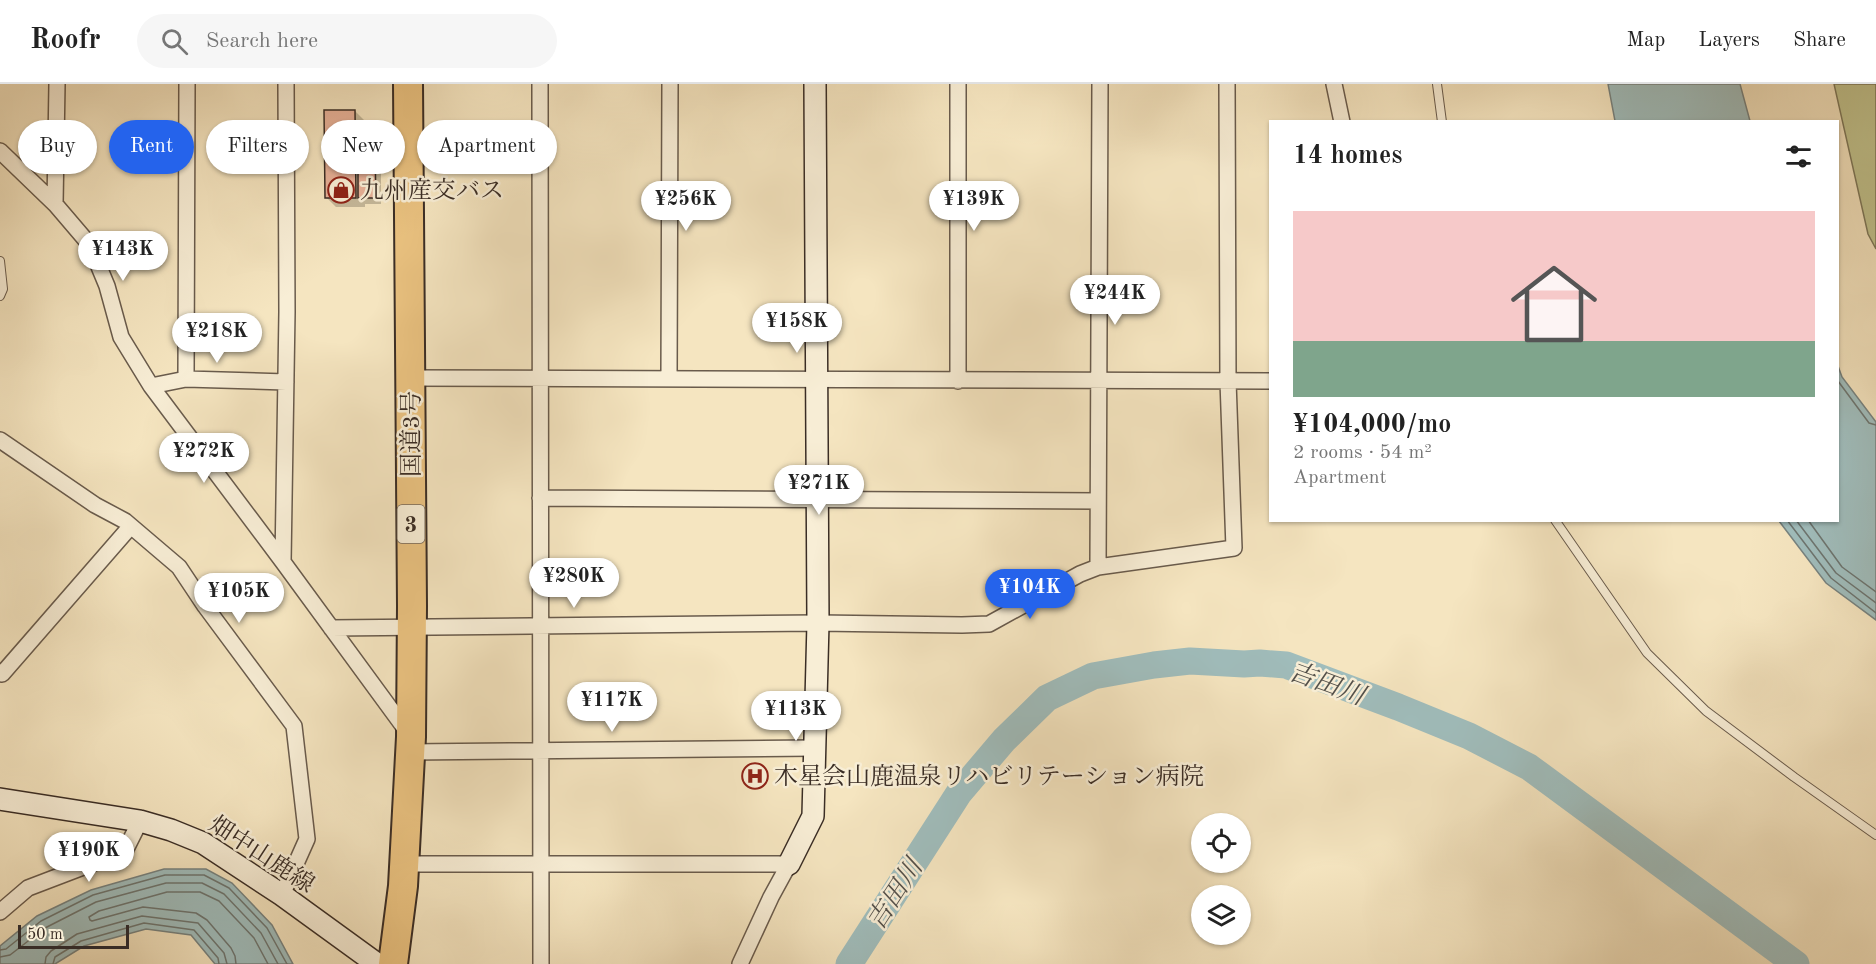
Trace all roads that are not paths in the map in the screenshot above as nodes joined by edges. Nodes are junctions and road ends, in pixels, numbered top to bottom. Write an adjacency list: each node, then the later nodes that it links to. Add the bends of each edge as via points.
1 (57, 84): 16 (street)
2 (187, 84): 21 (street)
3 (286, 84): 28 (street)
4 (408, 84): 19 (highway, 国道3号 / 3)
5 (540, 84): 20 (street)
6 (670, 84): 22 (street)
7 (815, 84): 23 (street)
8 (958, 84): 24 (street)
9 (1100, 84): 25 (street)
10 (1227, 84): 26 (street)
11 (1334, 84): 13 (street)
12 (1437, 84): 14 (lane)
13 (1342, 120)
14 (1442, 120)
15 (0, 151): 16 (street)
16 (55, 204): 29 (street, via 90,245 107,286 121,337)
17 (0, 261): 18 (lane)
18 (0, 296)
19 (411, 378): 20 (street); 40 (highway, 国道3号 / 3)
20 (542, 378): 22 (street); 31 (street)
21 (186, 379): 28 (street); 29 (street)
22 (669, 379): 23 (street)
23 (817, 380): 24 (street); 32 (street)
24 (958, 381): 25 (street)
25 (1099, 381): 26 (street); 33 (street)
26 (1228, 381): 27 (street); 37 (street, via 1234,548)
27 (1269, 381)
28 (286, 382): 36 (street)
29 (151, 386): 36 (street)
30 (0, 440): 35 (street)
31 (540, 498): 32 (street); 39 (street)
32 (818, 499): 33 (street); 38 (street)
33 (1098, 501): 37 (street)
34 (1556, 522): 48 (lane, via 1647,653 1706,711)
35 (130, 527): 42 (street); 52 (street, via 179,567 294,726 308,839)
36 (283, 562): 41 (street)
37 (1098, 567): 38 (street, via 989,624)
38 (818, 623): 39 (street); 44 (street)
39 (542, 626): 40 (street); 45 (street)
40 (411, 627): 41 (street); 43 (highway, 国道3号 / 3)
41 (331, 628): 43 (street)
42 (0, 672)
43 (410, 744): 45 (street); 49 (highway, 国道3号 / 3)
44 (815, 748): 45 (street); 50 (street, via 813,816)
45 (542, 750): 51 (street)
46 (0, 799): 47 (street, 畑中山鹿線)
47 (140, 821): 52 (street, 畑中山鹿線, via 203,843); 53 (street, via 125,851 28,888)
48 (1876, 835)
49 (404, 864): 51 (street); 55 (highway, 国道3号 / 3)
50 (789, 864): 51 (street); 57 (street)
51 (542, 865): 56 (street)
52 (282, 895): 54 (street, 畑中山鹿線)
53 (0, 912)
54 (377, 964)
55 (393, 964)
56 (541, 964)
57 (740, 964)

